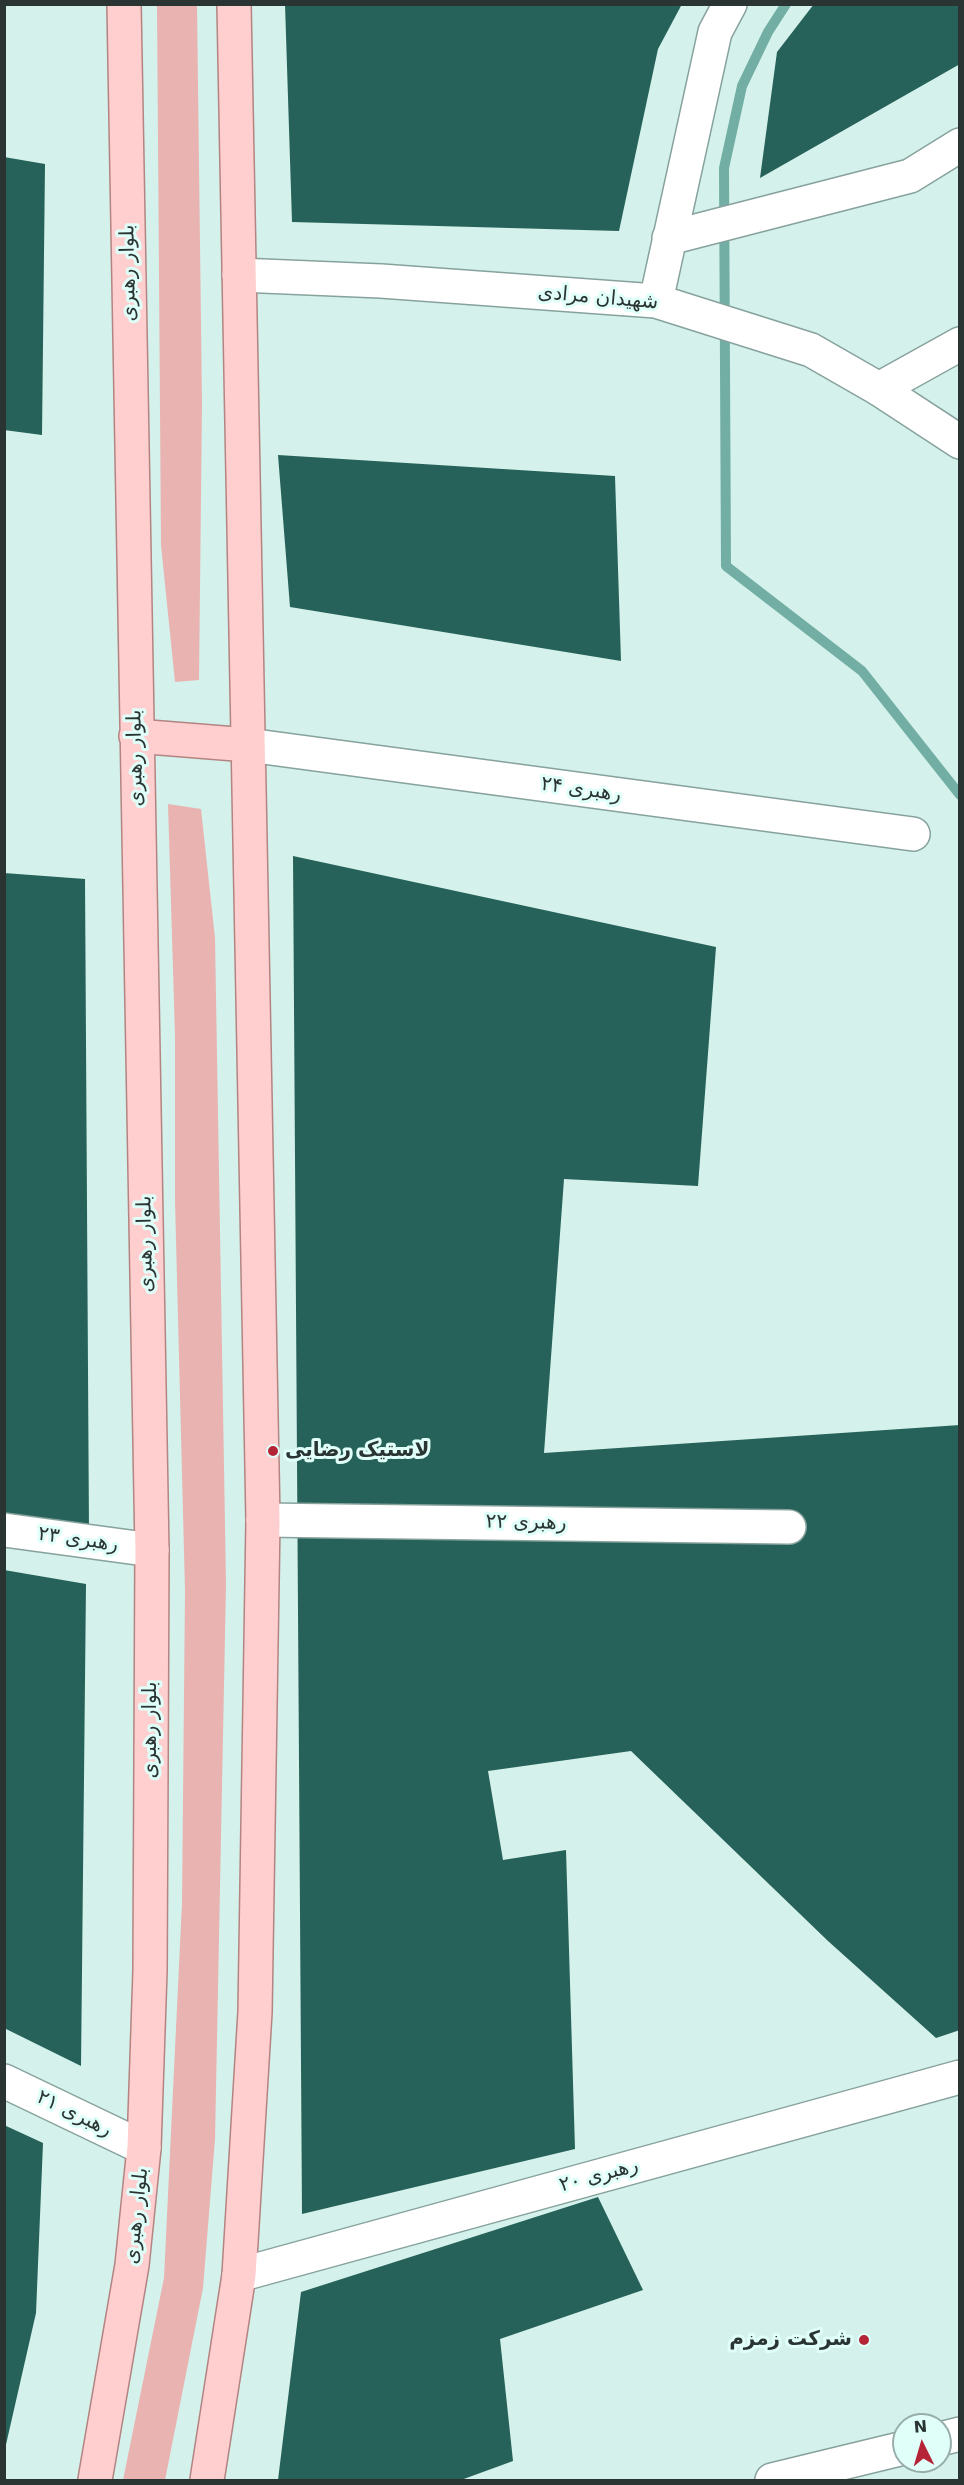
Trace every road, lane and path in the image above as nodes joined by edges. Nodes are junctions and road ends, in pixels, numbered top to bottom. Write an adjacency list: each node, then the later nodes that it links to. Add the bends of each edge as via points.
1 (124, 4): 11 (main road, بلوار رهبری)
2 (234, 4): 6 (main road)
3 (730, 4): 5 (street, via 715,32)
4 (960, 145): 5 (street, via 910,176)
5 (669, 238): 7 (street)
6 (239, 275): 7 (street, شهیدان مرادی); 12 (main road)
7 (656, 301): 9 (street, شهیدان مرادی, via 811,350)
8 (960, 344): 9 (street)
9 (879, 389): 10 (street, شهیدان مرادی)
10 (960, 442)
11 (136, 736): 12 (main road); 17 (main road, بلوار رهبری)
12 (248, 745): 13 (street, رهبری ۲۴); 14 (main road)
13 (913, 834)
14 (263, 1520): 15 (street, رهبری ۲۲); 21 (main road, via 255,2012)
15 (789, 1527)
16 (4, 1530): 17 (street, رهبری ۲۳)
17 (152, 1550): 20 (main road, بلوار رهبری, via 150,1971)
18 (960, 2077): 21 (street, رهبری ۲۰)
19 (4, 2081): 20 (street, رهبری ۲۱)
20 (144, 2148): 23 (main road, بلوار رهبری, via 132,2265)
21 (239, 2276): 24 (main road)
22 (892, 2451): 25 (street)
23 (95, 2481)
24 (207, 2481)
25 (772, 2481)

